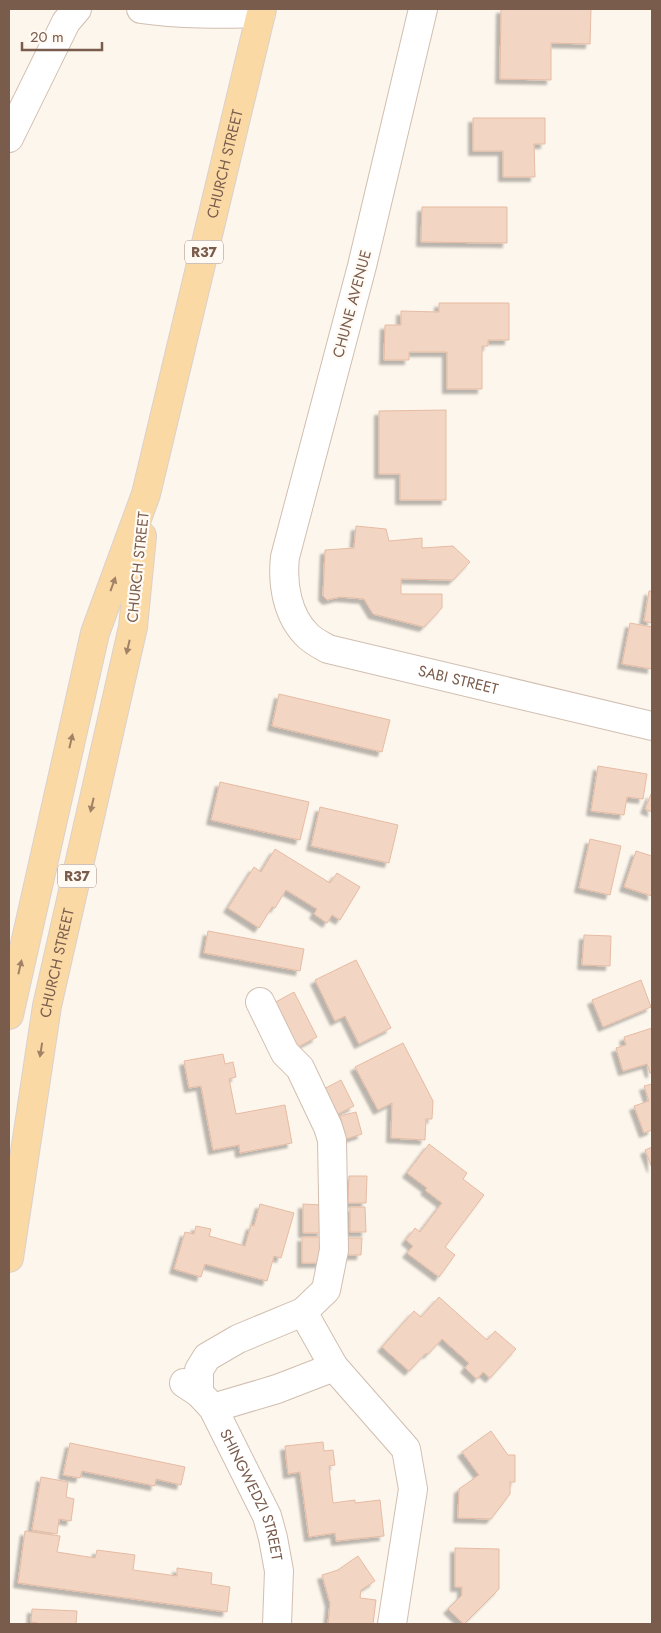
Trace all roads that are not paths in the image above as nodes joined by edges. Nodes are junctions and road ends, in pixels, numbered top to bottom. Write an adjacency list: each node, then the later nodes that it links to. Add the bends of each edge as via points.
1 (77, 9): 5 (street, via 66,22)
2 (141, 9): 4 (street, via 219,14)
3 (423, 9): 7 (street, CHUNE AVENUE, via 362,266 285,557 283,576)
4 (262, 11): 6 (main road, CHURCH STREET / R37)
5 (9, 138)
6 (146, 494): 10 (main road, CHURCH STREET / R37, one-way to 6, via 95,633); 11 (main road, CHURCH STREET / R37, one-way to 11, via 133,627 47,1006)
7 (288, 599): 8 (street, SABI STREET, via 296,622 308,636 328,649)
8 (652, 726)
9 (260, 1002): 12 (street, via 286,1054 300,1068 332,1140 334,1250 326,1290)
10 (9, 1015)
11 (9, 1258)
12 (303, 1312): 13 (street); 14 (street, via 238,1339 207,1357 199,1370)
13 (334, 1367): 14 (street, via 277,1389); 16 (street, via 406,1449 413,1489)
14 (198, 1394): 15 (street, SHINGWEDZI STREET, via 267,1516 279,1571)
15 (277, 1624)
16 (392, 1624)

